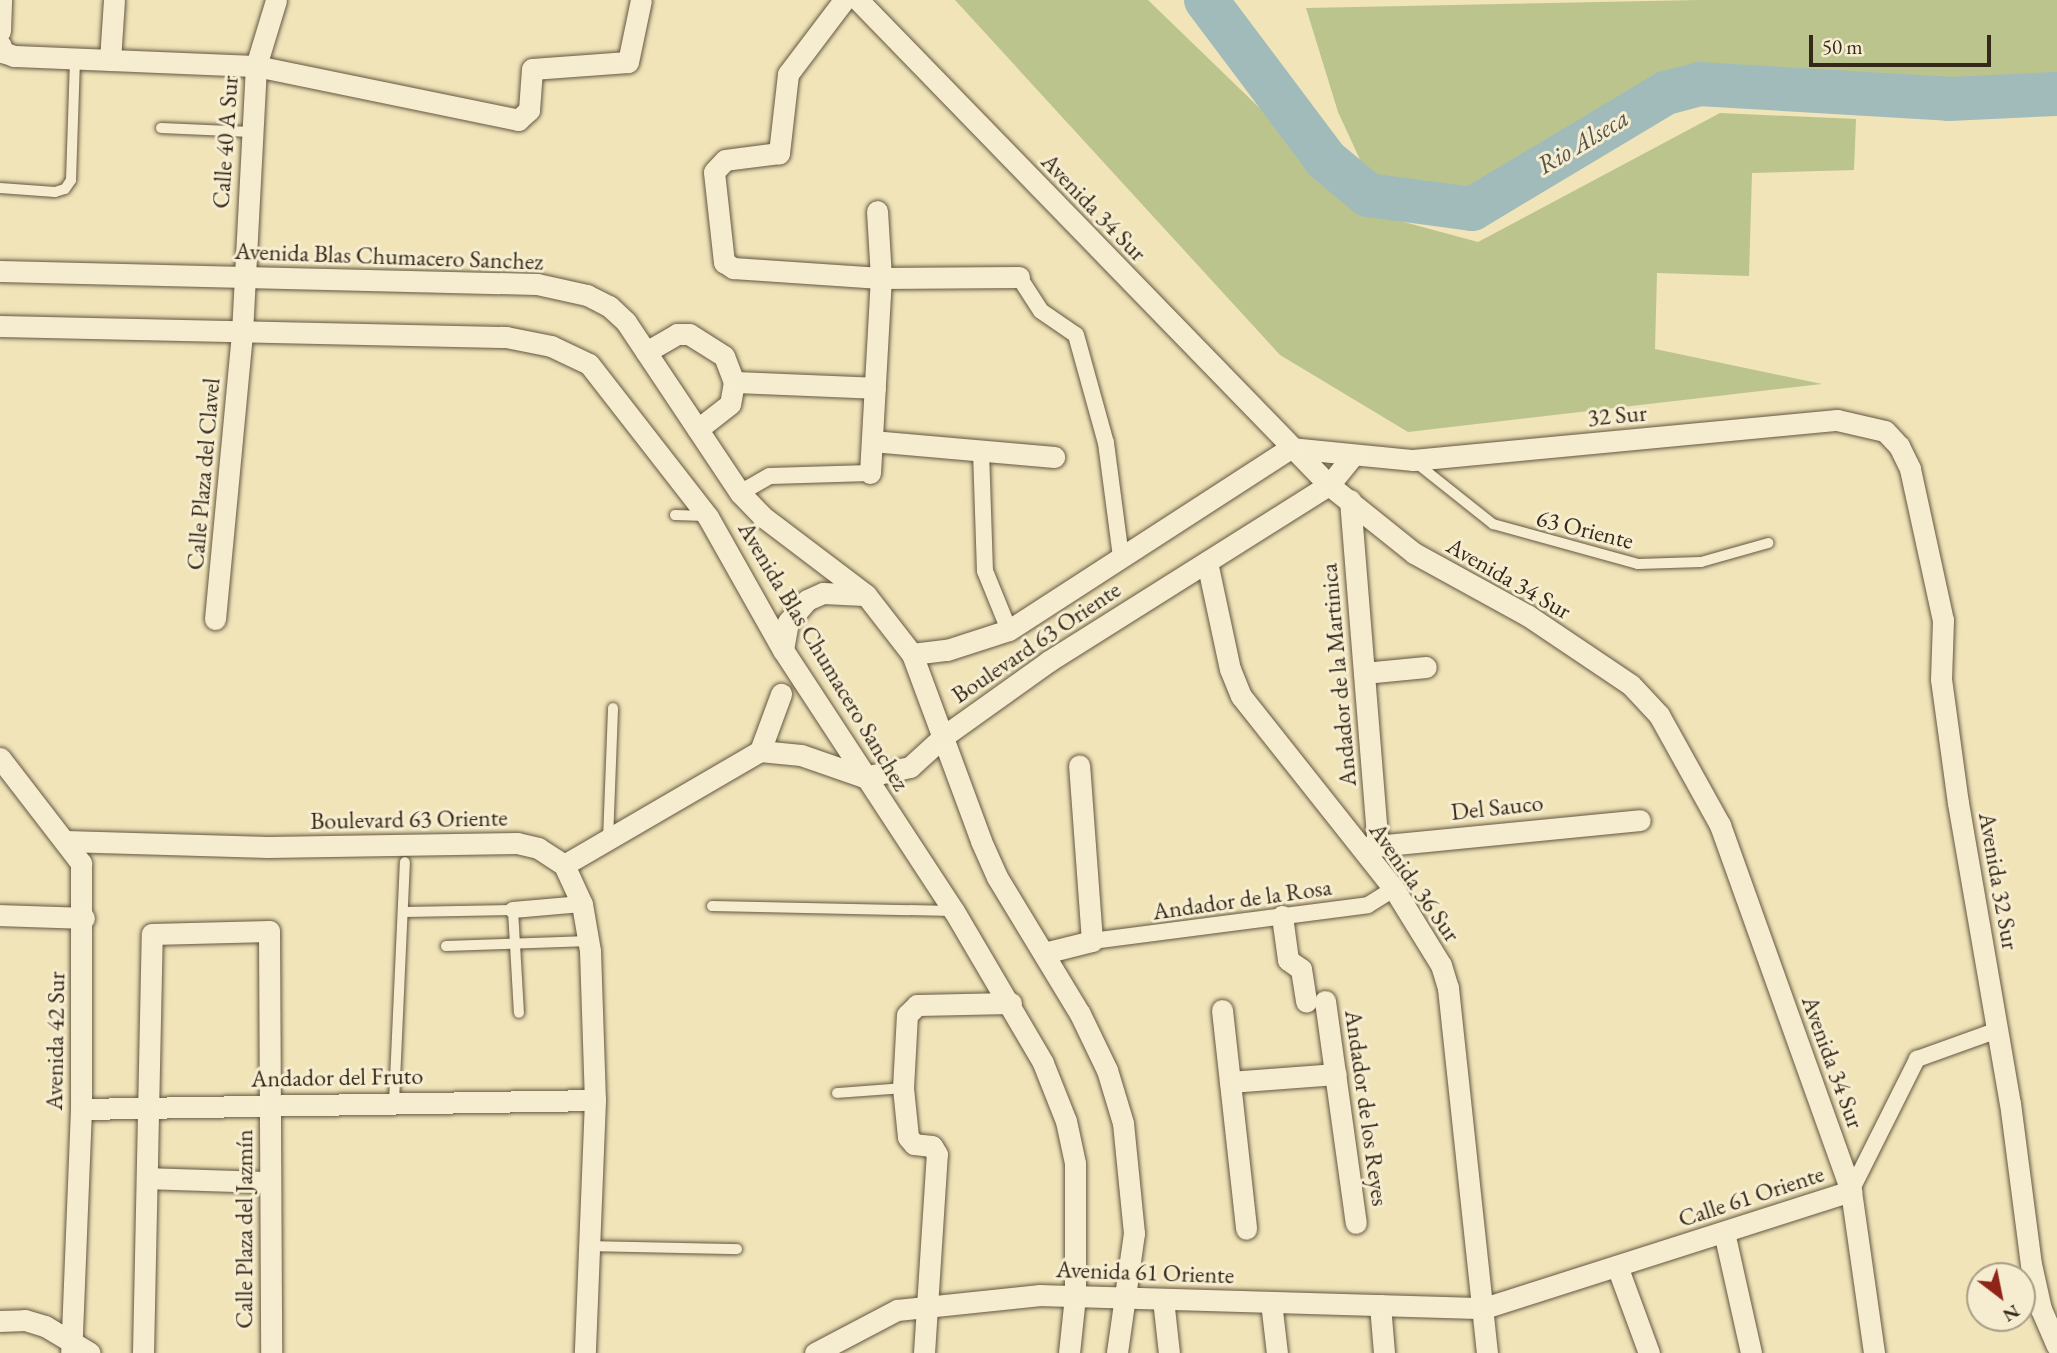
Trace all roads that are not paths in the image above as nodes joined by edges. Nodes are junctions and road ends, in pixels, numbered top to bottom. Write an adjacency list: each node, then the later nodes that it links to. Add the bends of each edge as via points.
1 (1, 0): 7 (street)
2 (114, 0): 10 (street)
3 (276, 0): 11 (street, Calle 40 A Sur)
4 (641, 0): 11 (street, via 628,62 532,69 525,117)
5 (844, 0): 19 (street, via 788,75 779,153 725,160 714,172 724,262 733,268)
6 (858, 0): 28 (street, Avenida 34 Sur)
7 (0, 30)
8 (0, 44): 9 (street, via 14,56)
9 (75, 58): 10 (street); 14 (lane, via 71,180 65,189 55,192)
10 (110, 60): 11 (street)
11 (256, 66): 13 (street, Calle 40 A Sur)
12 (161, 128): 13 (lane)
13 (252, 132): 17 (street, Calle 40 A Sur)
14 (0, 188)
15 (877, 211): 19 (street)
16 (0, 271): 17 (street, Avenida Blas Chumacero Sanchez)
17 (242, 276): 21 (street, Calle 40 A Sur); 22 (street, Avenida Blas Chumacero Sanchez, via 537,284 587,295 609,306)
18 (1019, 277): 19 (street); 40 (street, via 1041,311 1076,335 1106,443)
19 (881, 278): 24 (street)
20 (0, 326): 21 (street, Avenida Blas Chumacero Sanchez)
21 (242, 333): 38 (street, Avenida Blas Chumacero Sanchez, via 506,337 571,353 610,386); 43 (street, Calle Plaza del Clavel)
22 (646, 352): 23 (street, via 677,334 690,334 715,347); 25 (street, Avenida Blas Chumacero Sanchez)
23 (734, 383): 24 (street); 25 (street, via 730,404)
24 (875, 388): 27 (street)
25 (698, 429): 35 (street, Avenida Blas Chumacero Sanchez)
26 (1885, 431): 32 (street, 32 Sur, via 1837,420); 79 (street, Avenida 32 Sur, via 1910,469 1943,620 1945,706)
27 (872, 441): 29 (street); 33 (street)
28 (1290, 448): 30 (street, 32 Sur); 34 (street, Avenida 34 Sur); 40 (street, Boulevard 63 Oriente)
29 (981, 451): 31 (street); 44 (street, via 985,571)
30 (1353, 455): 32 (street, 32 Sur); 34 (street)
31 (1054, 457)
32 (1413, 460): 39 (lane, 63 Oriente, via 1493,524 1638,564 1701,562)
33 (870, 472): 35 (street, via 770,476)
34 (1329, 485): 36 (street, Avenida 34 Sur); 41 (street, Boulevard 63 Oriente)
35 (740, 493): 42 (street, Avenida Blas Chumacero Sanchez, via 762,516)
36 (1350, 500): 48 (street, Andador de la Martinica); 91 (street, Avenida 34 Sur, via 1414,553 1527,615 1631,685 1660,715 1720,825)
37 (675, 515): 38 (lane)
38 (708, 517): 45 (street, Avenida Blas Chumacero Sanchez)
39 (1769, 544)
40 (1121, 557): 44 (street, Boulevard 63 Oriente)
41 (1207, 562): 51 (street, Boulevard 63 Oriente, via 1049,661); 59 (street, Avenida 36 Sur, via 1230,669 1241,696)
42 (866, 595): 45 (street, via 823,593 807,600 788,622); 46 (street, Avenida Blas Chumacero Sanchez)
43 (215, 619)
44 (1009, 630): 46 (street, Boulevard 63 Oriente, via 947,650)
45 (783, 650): 55 (street, Avenida Blas Chumacero Sanchez)
46 (912, 654): 51 (street, Avenida Blas Chumacero Sanchez)
47 (1426, 667): 48 (street)
48 (1364, 673): 59 (street, Andador de la Martinica)
49 (781, 694): 52 (street)
50 (613, 708): 57 (lane)
51 (944, 736): 55 (street, Boulevard 63 Oriente, via 910,767); 75 (street, Avenida Blas Chumacero Sanchez, via 997,877)
52 (760, 751): 55 (street, via 802,755); 57 (street)
53 (0, 758): 58 (street, Avenida 42 Sur)
54 (1079, 765): 71 (street)
55 (864, 777): 66 (street, Avenida Blas Chumacero Sanchez)
56 (1640, 820): 59 (street, Del Sauco)
57 (608, 840): 61 (street)
58 (65, 841): 61 (street, Boulevard 63 Oriente, via 268,847 517,843 538,848); 70 (street, Avenida 42 Sur, via 81,863)
59 (1369, 846): 62 (street, Avenida 36 Sur)
60 (405, 862): 67 (lane)
61 (564, 865): 63 (street)
62 (1394, 889): 69 (street, Andador de la Rosa, via 1368,905); 104 (street, Avenida 36 Sur, via 1429,942 1448,988 1470,1216)
63 (582, 904): 65 (street); 72 (street)
64 (712, 906): 66 (lane)
65 (513, 910): 67 (lane); 74 (lane)
66 (954, 911): 76 (street, Avenida Blas Chumacero Sanchez)
67 (404, 912): 85 (lane)
68 (0, 915): 70 (street)
69 (1282, 916): 71 (street, Andador de la Rosa); 80 (street, Andador de los Reyes, via 1288,960 1301,969 1316,1001)
70 (84, 918): 88 (street, Avenida 42 Sur)
71 (1092, 941): 75 (street)
72 (590, 942): 74 (lane); 84 (street)
73 (446, 946): 74 (lane)
74 (514, 947): 78 (lane)
75 (1044, 953): 99 (street, Avenida Blas Chumacero Sanchez, via 1107,1070 1123,1123 1134,1233)
76 (1011, 1003): 82 (street, via 909,1008); 98 (street, Avenida Blas Chumacero Sanchez, via 1066,1121 1075,1163)
77 (1222, 1010): 81 (street)
78 (519, 1013)
79 (1998, 1030): 91 (street, Calle 61 Oriente, via 1917,1059); 106 (street, Avenida 32 Sur, via 2031,1264 2041,1309)
80 (1336, 1073): 81 (street); 92 (street, Andador de los Reyes)
81 (1230, 1082): 93 (street)
82 (903, 1088): 83 (lane); 102 (street, via 909,1142 932,1146 937,1154)
83 (837, 1093)
84 (595, 1100): 85 (street, Andador del Fruto); 95 (street)
85 (394, 1102): 86 (street, Andador del Fruto)
86 (270, 1104): 87 (street, Andador del Fruto); 87 (street, Calle Plaza del Jazmín, via 269,931 152,934); 90 (street, Calle Plaza del Jazmín)
87 (148, 1107): 88 (street, Andador del Fruto); 89 (street)
88 (81, 1109): 107 (street, Avenida 42 Sur)
89 (147, 1178): 90 (street); 109 (street)
90 (270, 1182): 110 (street, Calle Plaza del Jazmín)
91 (1851, 1191): 94 (street, Calle 61 Oriente); 122 (street, Avenida 34 Sur)
92 (1356, 1223)
93 (1246, 1229)
94 (1724, 1232): 97 (street, Calle 61 Oriente); 121 (street)
95 (590, 1246): 96 (lane); 111 (street)
96 (737, 1249)
97 (1617, 1266): 104 (street, Calle 61 Oriente); 120 (street)
98 (1075, 1296): 99 (street, Avenida 61 Oriente); 102 (street, Avenida 61 Oriente); 114 (street, Avenida Blas Chumacero Sanchez)
99 (1125, 1299): 100 (street, Avenida 61 Oriente); 115 (street, Avenida Blas Chumacero Sanchez)
100 (1163, 1299): 101 (street, Avenida 61 Oriente); 116 (street)
101 (1270, 1302): 103 (street, Avenida 61 Oriente); 117 (street)
102 (926, 1304): 112 (street, Avenida 61 Oriente, via 877,1319); 113 (street)
103 (1380, 1305): 104 (street, Avenida 61 Oriente); 118 (street)
104 (1484, 1308): 119 (street, Avenida 36 Sur)
105 (0, 1321): 107 (street, via 24,1320)
106 (2057, 1346)
107 (71, 1347): 108 (street)
108 (90, 1353)
109 (143, 1353)
110 (271, 1353)
111 (586, 1353)
112 (815, 1353)
113 (924, 1353)
114 (1069, 1353)
115 (1116, 1353)
116 (1169, 1353)
117 (1277, 1353)
118 (1384, 1353)
119 (1487, 1353)
120 (1649, 1353)
121 (1751, 1353)
122 (1874, 1353)

